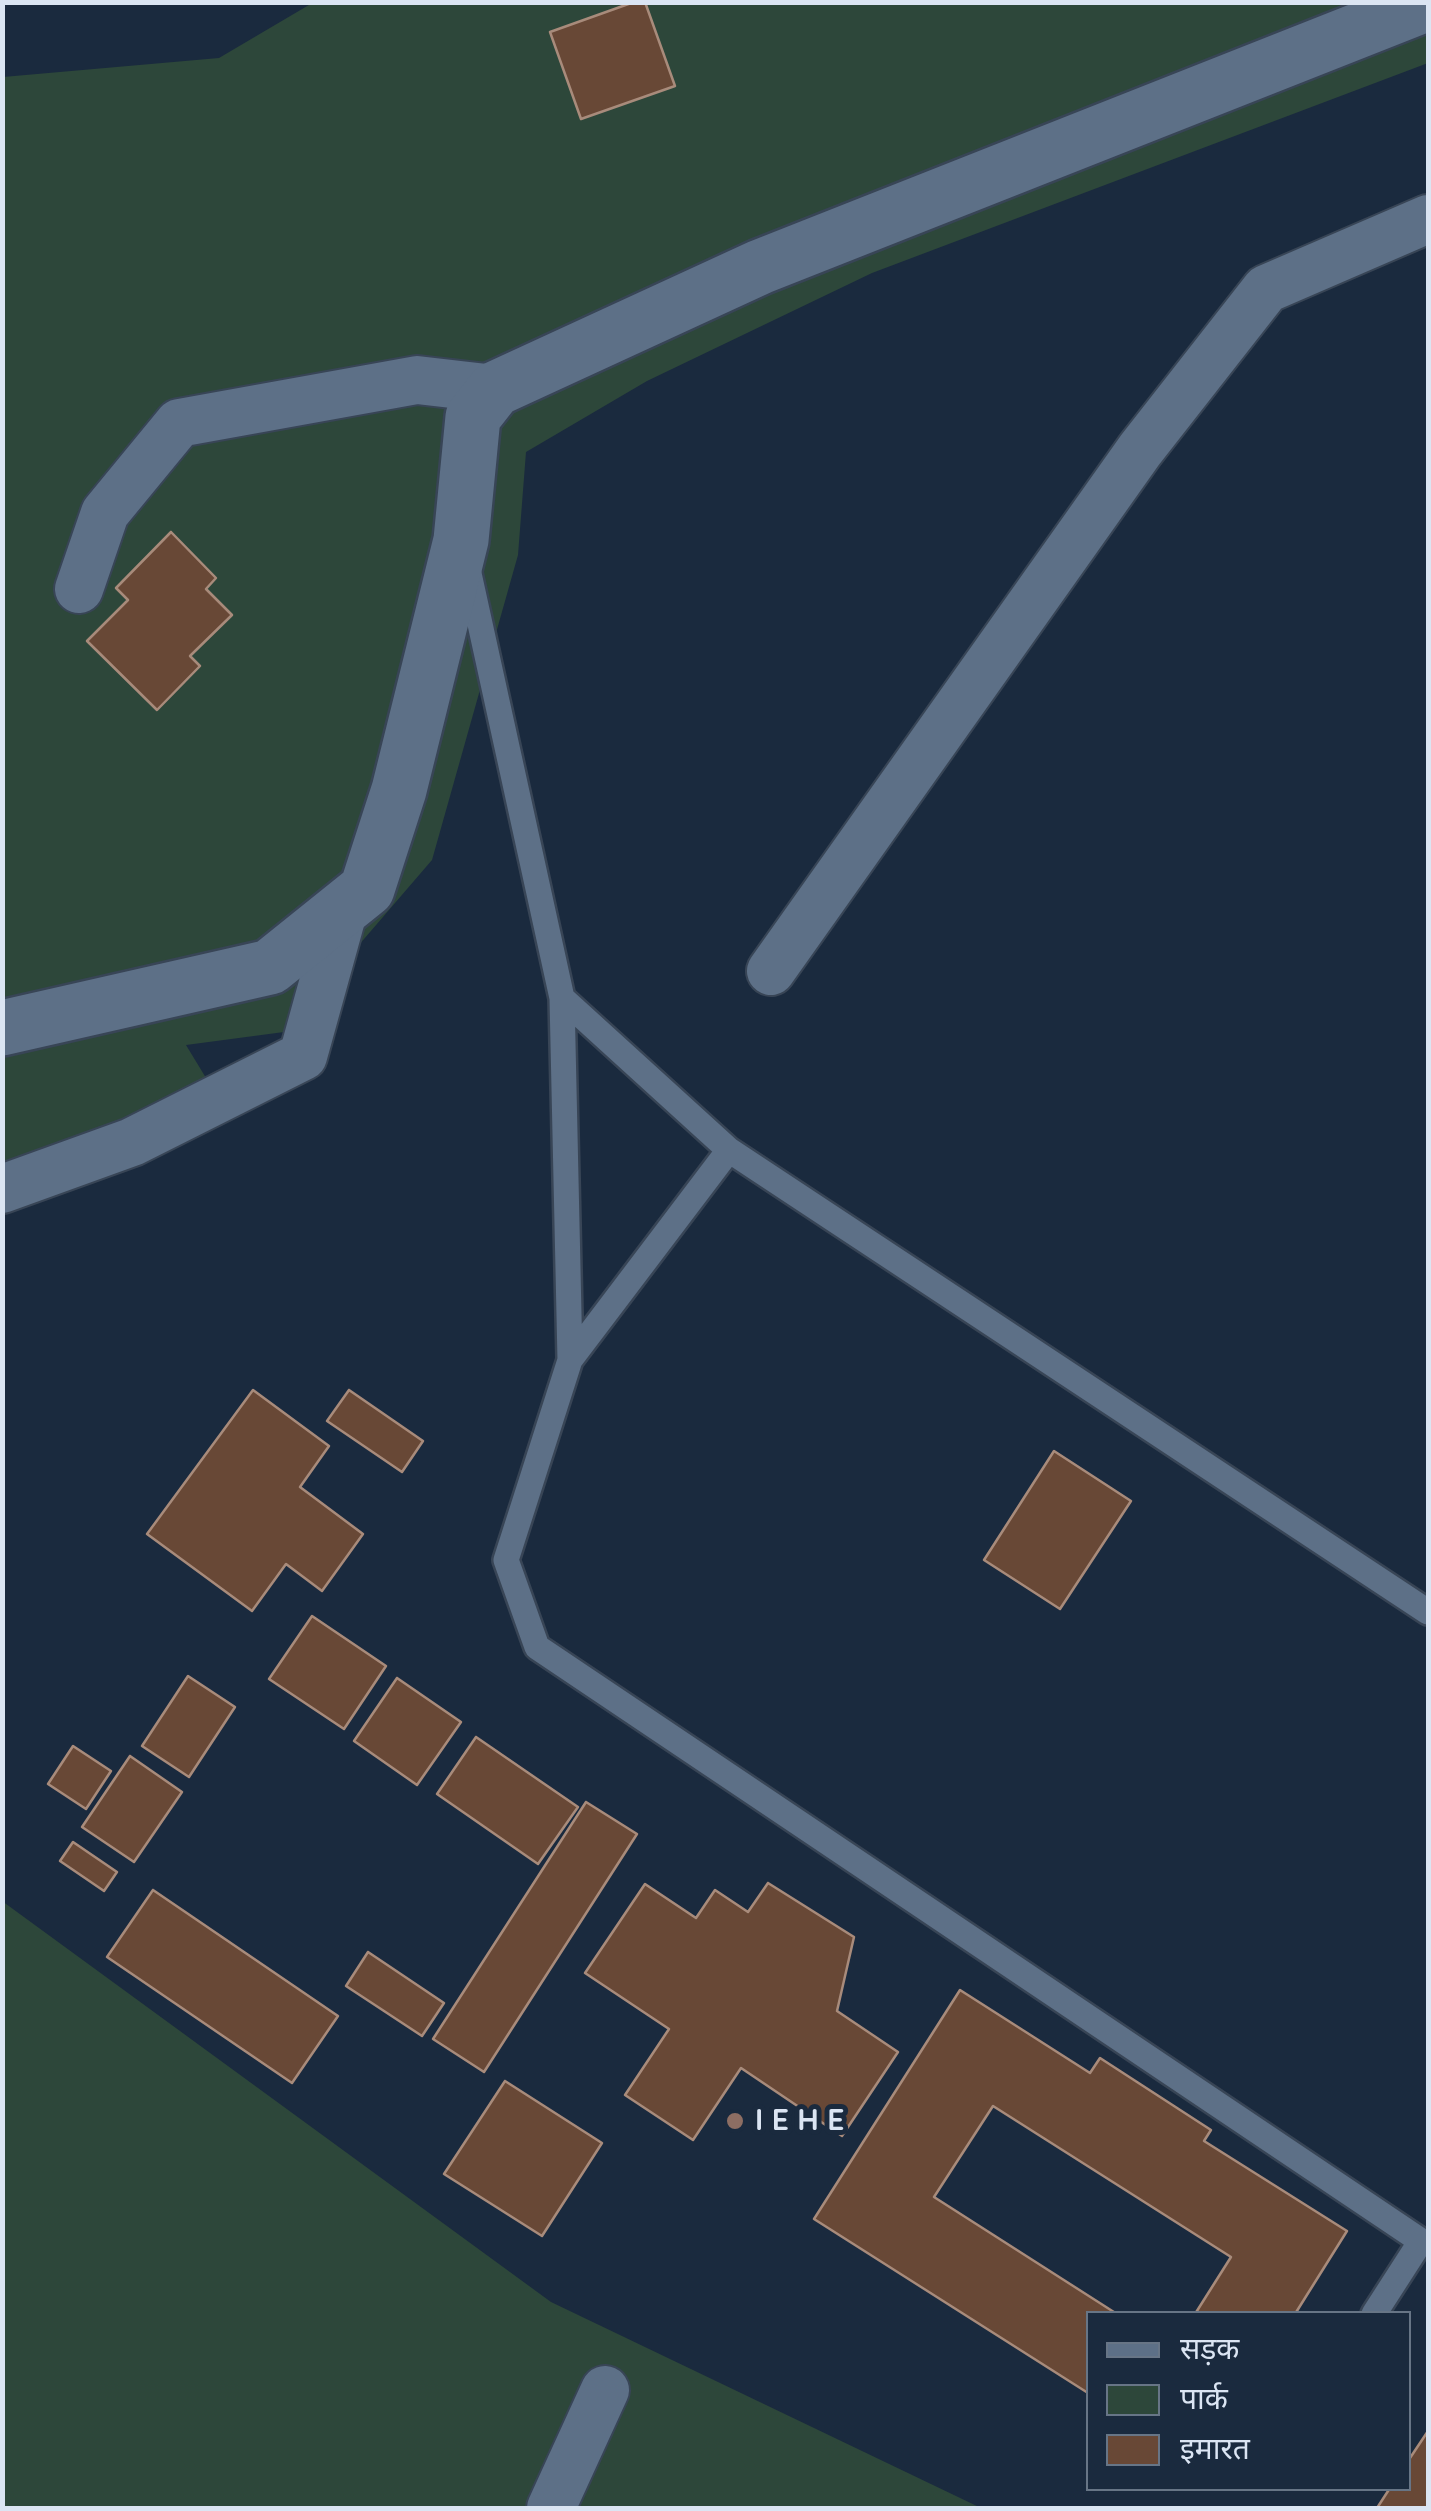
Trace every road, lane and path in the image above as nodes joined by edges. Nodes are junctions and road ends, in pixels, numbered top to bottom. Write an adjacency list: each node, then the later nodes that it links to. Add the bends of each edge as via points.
1 (1428, 2): 3 (street, via 760,268)
2 (1428, 219): 7 (street, via 1266,290 1140,450)
3 (495, 389): 4 (street, via 474,417); 5 (street, via 417,380 178,423 104,513)
4 (462, 540): 6 (street, via 393,806 366,890); 8 (lane)
5 (79, 589)
6 (344, 908): 9 (street, via 270,967); 11 (street, via 303,1056 132,1142)
7 (771, 971)
8 (562, 998): 10 (lane); 12 (lane)
9 (2, 1028)
10 (729, 1150): 12 (lane); 13 (lane)
11 (2, 1189)
12 (570, 1360): 14 (lane, via 506,1560 536,1647)
13 (1428, 1612)
14 (1425, 2235): 15 (lane)
15 (1376, 2311)
16 (606, 2390): 17 (street)
17 (551, 2508)

